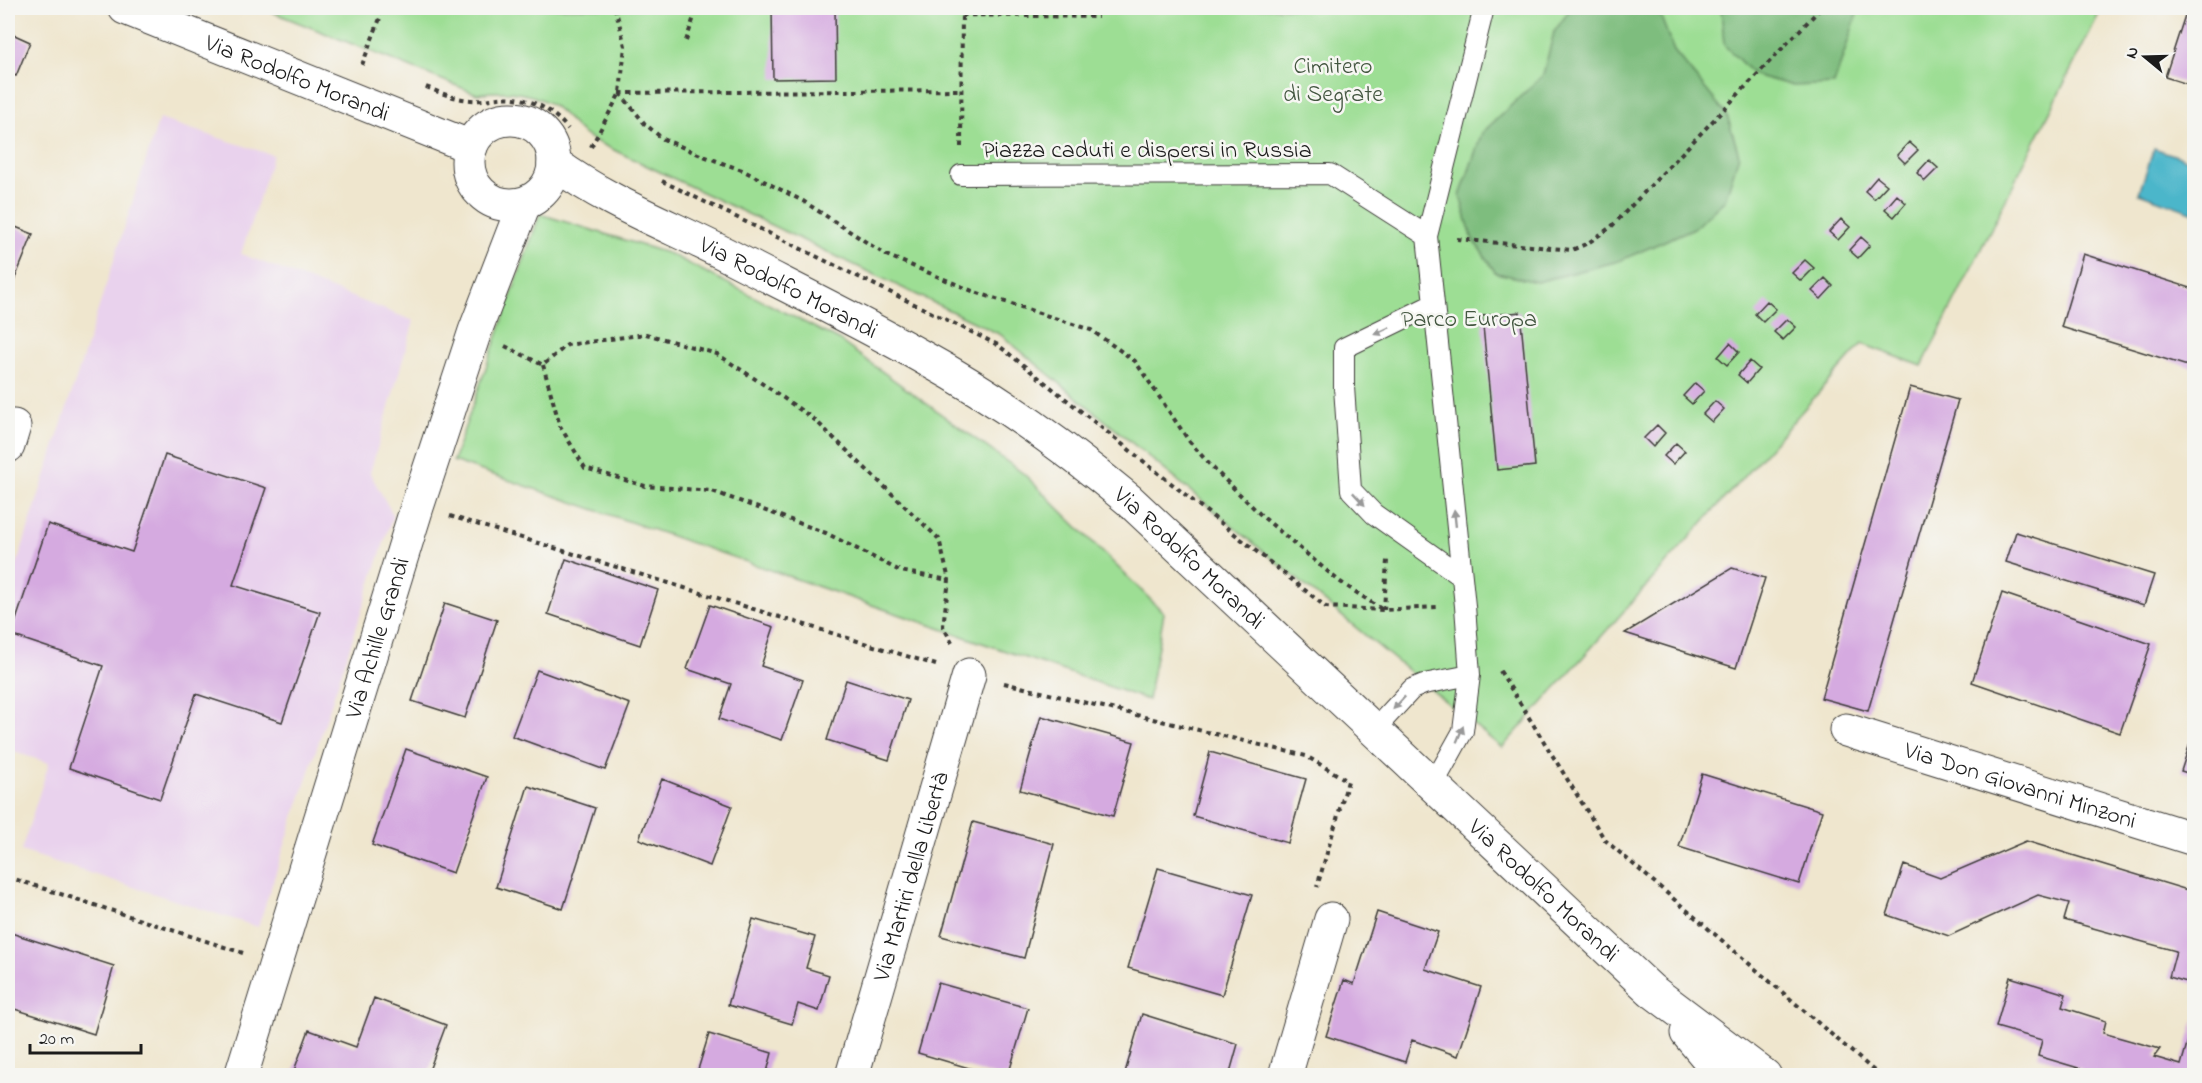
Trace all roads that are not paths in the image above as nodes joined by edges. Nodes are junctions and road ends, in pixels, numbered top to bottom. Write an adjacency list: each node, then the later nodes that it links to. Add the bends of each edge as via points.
1 (125, 8): 3 (street, Via Rodolfo Morandi)
2 (1484, 8): 8 (lane)
3 (471, 147): 4 (street, via 489,125 505,119 523,121 537,127 548,139); 6 (street, Via Rodolfo Morandi, via 469,169 482,194 506,205)
4 (554, 164): 6 (street, via 550,181); 7 (street, Via Rodolfo Morandi)
5 (961, 175): 8 (lane, Piazza caduti e dispersi in Russia, via 1330,174)
6 (532, 199): 7 (street, Via Rodolfo Morandi, via 578,202); 19 (street, Via Achille Grandi, via 475,331)
7 (655, 222): 13 (street, Via Rodolfo Morandi, via 926,358 1057,442 1129,500)
8 (1426, 236): 9 (lane)
9 (1434, 304): 10 (lane, one-way to 9); 10 (lane, one-way to 10, via 1344,348 1352,490 1374,514)
10 (1461, 576): 12 (lane)
11 (969, 675): 20 (street, Via Martiri della Libertà)
12 (1470, 675): 13 (lane, one-way to 13, via 1412,689); 15 (lane, one-way to 12, via 1463,731)
13 (1374, 730): 15 (street, Via Rodolfo Morandi)
14 (1846, 730): 16 (street, Via Don Giovanni Minzoni)
15 (1433, 785): 18 (street, Via Rodolfo Morandi)
16 (2194, 839)
17 (1331, 919): 21 (street)
18 (1652, 990): 22 (street, Via Rodolfo Morandi); 23 (street, Via Rodolfo Morandi)
19 (241, 1076)
20 (852, 1076)
21 (1285, 1076)
22 (1723, 1076)
23 (1765, 1076)

